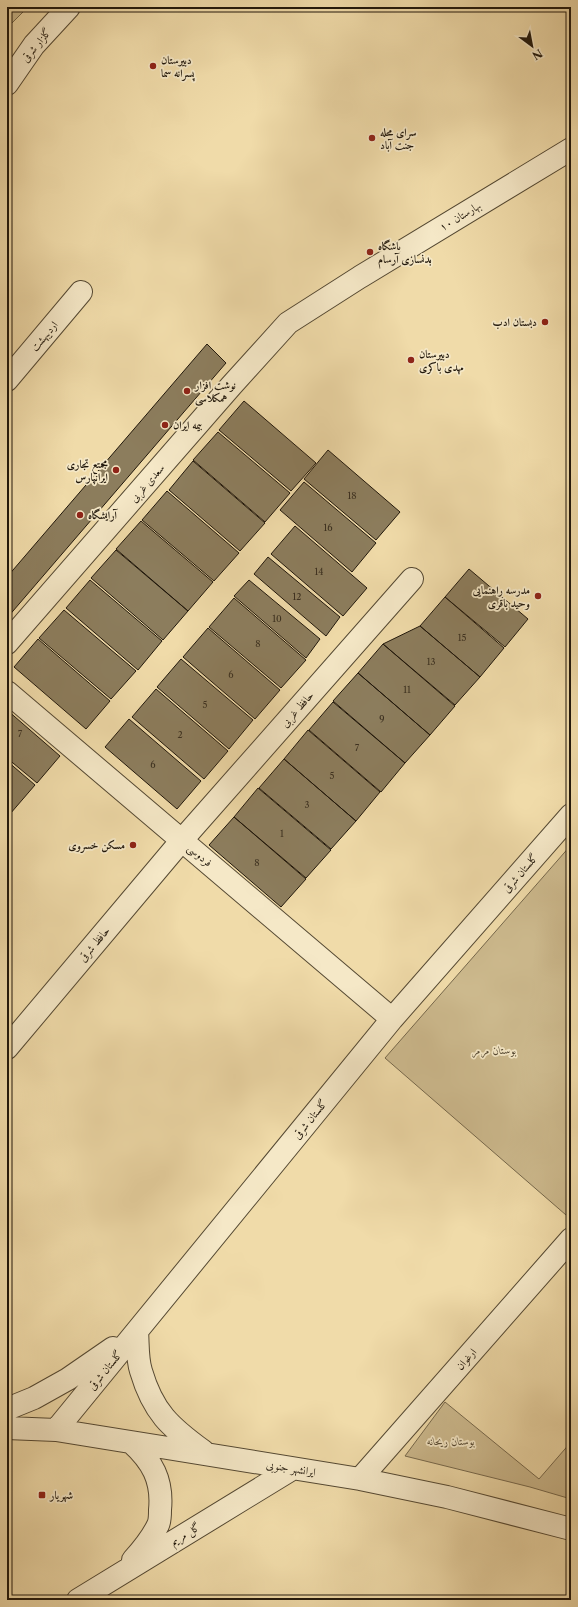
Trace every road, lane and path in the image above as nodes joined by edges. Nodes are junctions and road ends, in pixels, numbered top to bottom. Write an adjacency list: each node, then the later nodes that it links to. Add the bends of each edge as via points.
1 (69, 7): 2 (street, گلزار شرقی, via 34,45)
2 (7, 84)
3 (571, 149): 5 (street, بهارستان ۱۰, via 360,277)
4 (81, 292): 6 (street, اردیبهشت)
5 (288, 324): 8 (street, سعدی غربی, via 225,392)
6 (7, 380)
7 (412, 579): 11 (street, حافظ غربی)
8 (7, 643)
9 (7, 692): 11 (street, فردوسی)
10 (571, 815): 12 (street, گلستان شرقی)
11 (182, 840): 12 (street, فردوسی); 13 (street, حافظ شرقی)
12 (392, 1019): 15 (street, گلستان شرقی)
13 (7, 1048)
14 (571, 1239): 22 (street, ارغوان)
15 (137, 1331): 16 (street, via 68,1380); 18 (street, گلستان شرقی); 20 (street, via 140,1370 157,1411 178,1433)
16 (7, 1409)
17 (7, 1428): 18 (street, ایرانشهر جنوبی)
18 (56, 1430): 19 (street, ایرانشهر جنوبی)
19 (131, 1442): 20 (street, ایرانشهر جنوبی); 24 (street, via 141,1451 156,1473 161,1496 159,1523 145,1547)
20 (207, 1454): 21 (street, ایرانشهر جنوبی)
21 (292, 1469): 22 (street, ایرانشهر جنوبی); 24 (street, گل مریم)
22 (360, 1479): 23 (street, ایرانشهر جنوبی)
23 (571, 1529)
24 (122, 1573): 25 (street, گل مریم)
25 (78, 1600)

